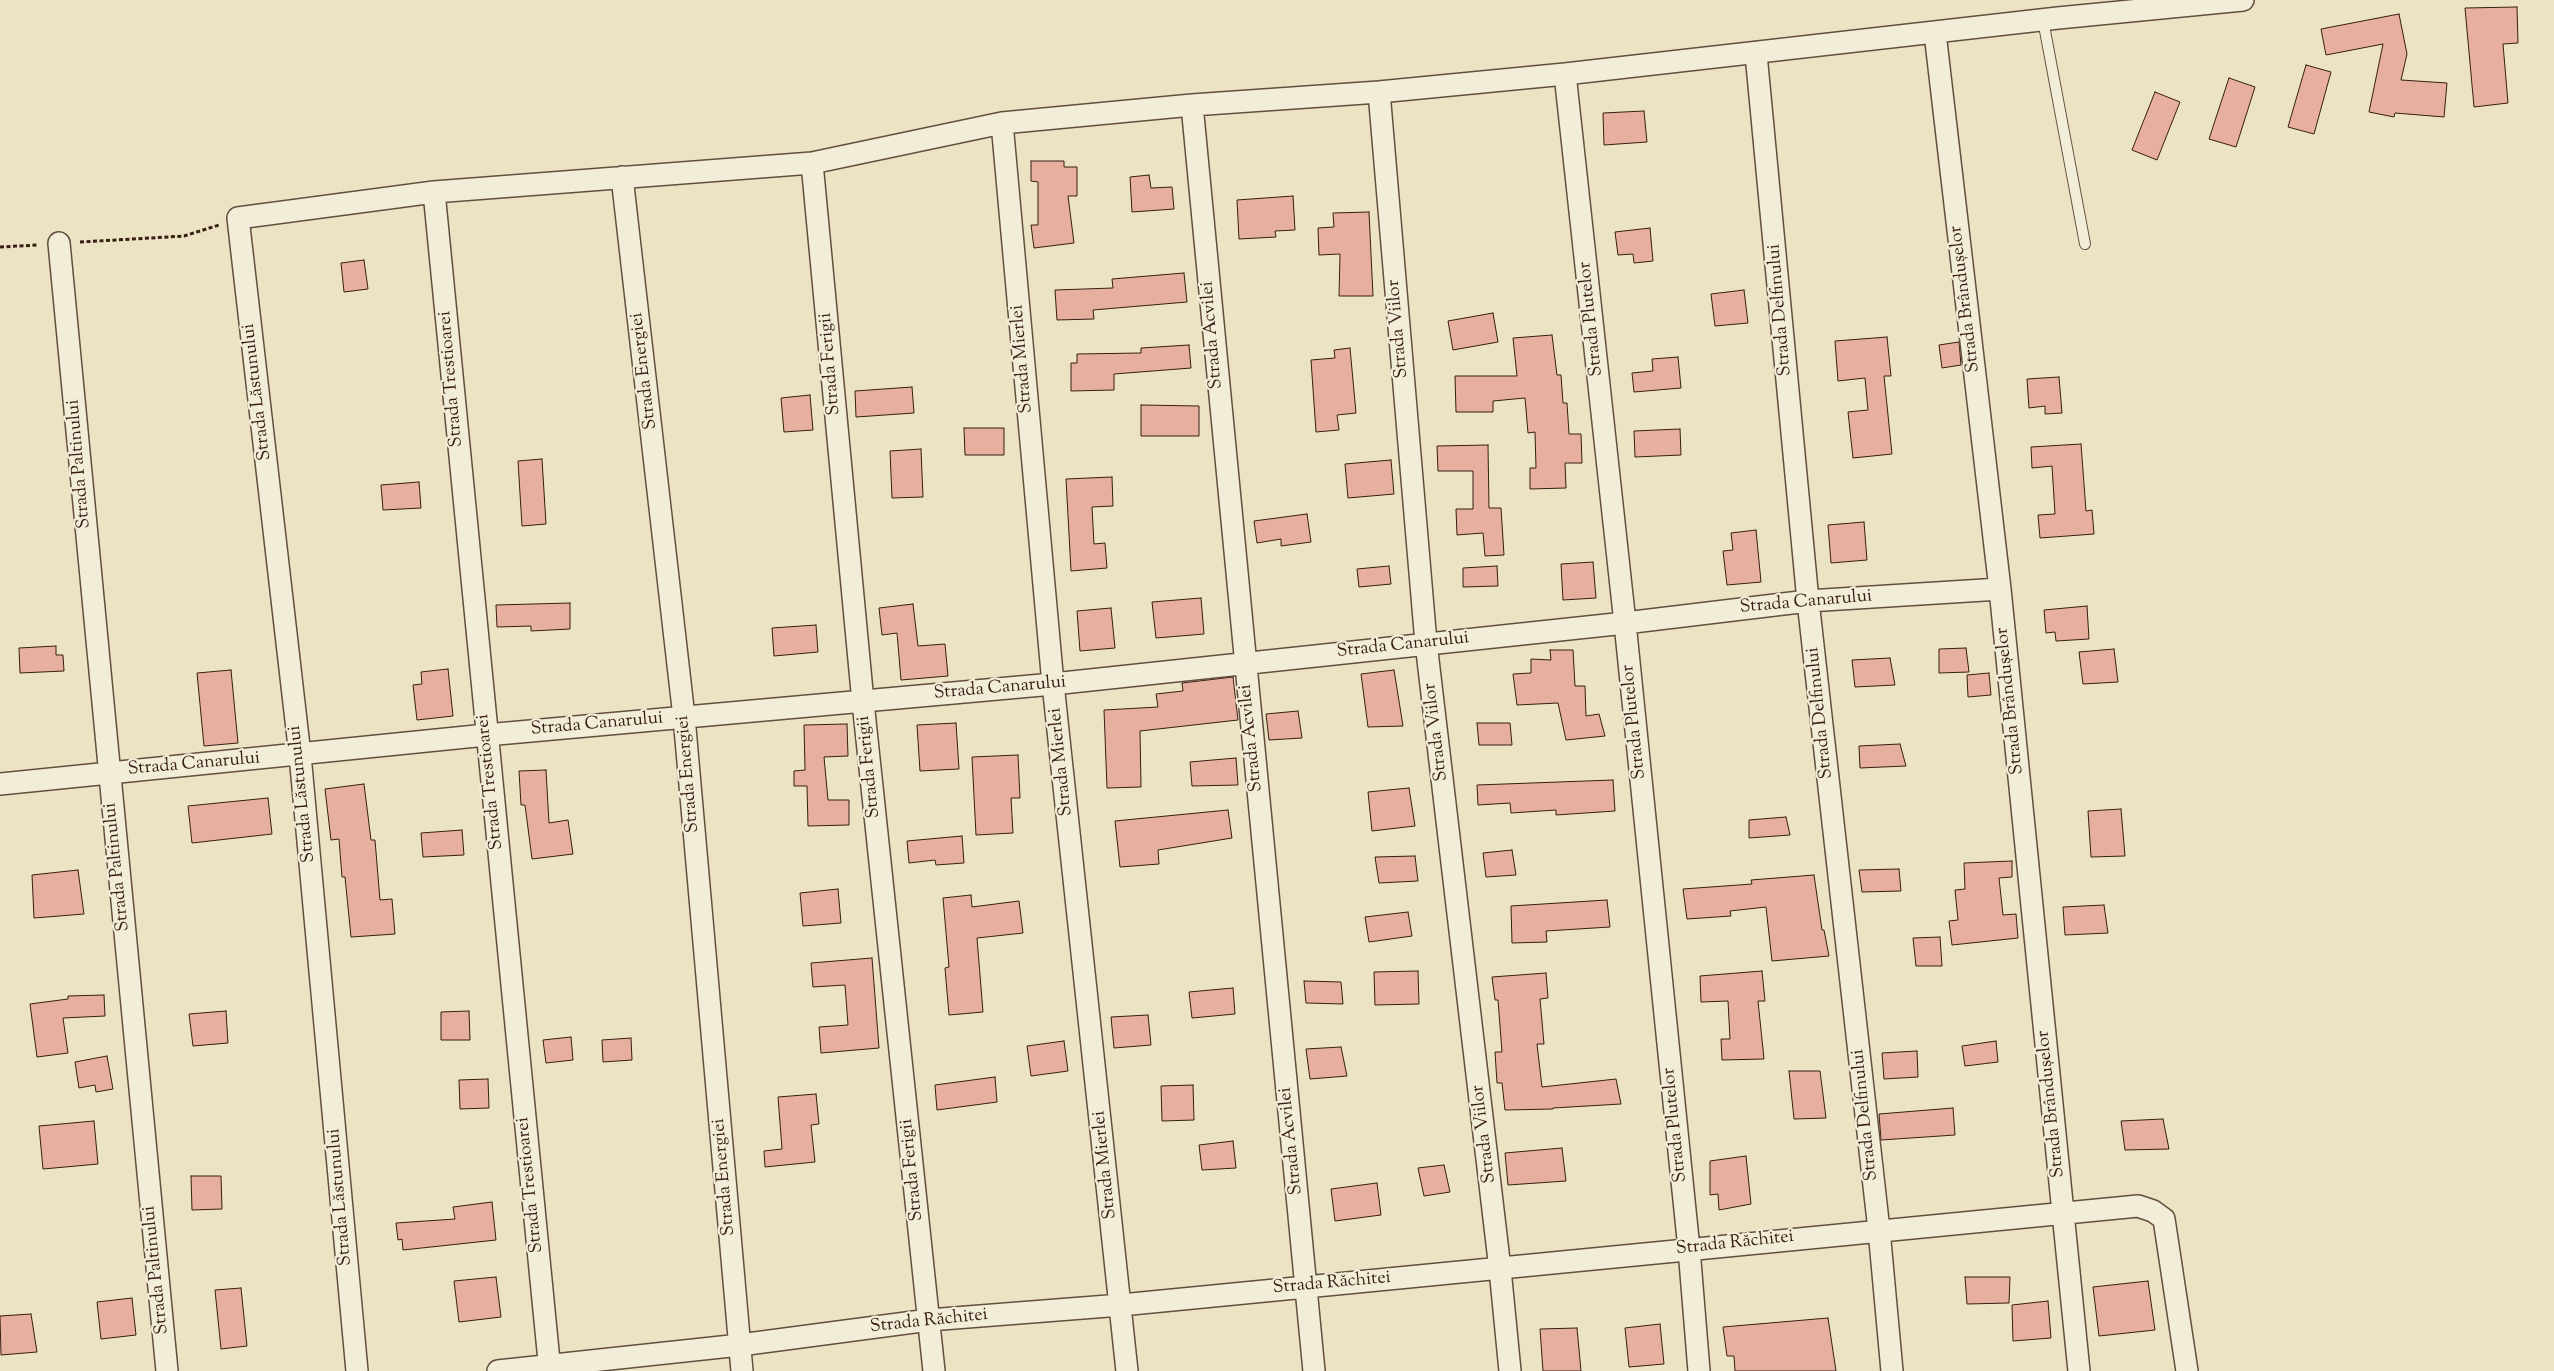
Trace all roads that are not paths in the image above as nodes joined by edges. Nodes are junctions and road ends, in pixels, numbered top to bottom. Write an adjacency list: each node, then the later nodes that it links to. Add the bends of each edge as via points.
1 (2243, 0): 2 (street)
2 (2043, 20): 3 (street); 13 (lane)
3 (1935, 33): 4 (street); 14 (street, Strada Brândușelor)
4 (1756, 54): 5 (street); 15 (street, Strada Delfinului)
5 (1566, 74): 6 (street); 16 (street, Strada Plutelor)
6 (1379, 92): 7 (street); 17 (street, Strada Viilor)
7 (1192, 105): 8 (street); 18 (street, Strada Acvilei)
8 (1002, 123): 9 (street); 19 (street, Strada Mierlei)
9 (812, 163): 10 (street); 20 (street, Strada Ferigii)
10 (622, 178): 11 (street); 21 (street, Strada Energiei)
11 (434, 192): 22 (street, Strada Trestioarei); 23 (street, Strada Lăstunului, via 238,218)
12 (59, 244): 24 (street, Strada Paltinului)
13 (2085, 244)
14 (2000, 589): 15 (street, Strada Canarului); 26 (street, Strada Brândușelor)
15 (1808, 601): 16 (street, Strada Canarului); 27 (street, Strada Delfinului)
16 (1625, 623): 17 (street, Strada Canarului); 28 (street, Strada Plutelor)
17 (1426, 643): 18 (street, Strada Canarului); 29 (street, Strada Viilor)
18 (1244, 664): 19 (street, Strada Canarului); 30 (street, Strada Acvilei)
19 (1053, 684): 20 (street, Strada Canarului); 31 (street, Strada Mierlei)
20 (863, 702): 21 (street, Strada Canarului); 32 (street, Strada Ferigii)
21 (684, 717): 22 (street, Strada Canarului); 33 (street, Strada Energiei)
22 (486, 735): 23 (street, Strada Canarului); 34 (street, Strada Trestioarei)
23 (300, 755): 24 (street, Strada Canarului); 36 (street, Strada Lăstunului)
24 (109, 772): 25 (street, Strada Canarului); 35 (street, Strada Paltinului)
25 (0, 784)
26 (2064, 1213): 27 (street, Strada Răchitei); 45 (street, Strada Brândușelor); 46 (street, Strada Răchitei, via 2138,1206 2164,1219)
27 (1879, 1230): 28 (street, Strada Răchitei); 44 (street, Strada Delfinului)
28 (1689, 1249): 29 (street, Strada Răchitei); 43 (street, Strada Plutelor)
29 (1500, 1269): 30 (street, Strada Răchitei); 42 (street, Strada Viilor)
30 (1307, 1286): 31 (street, Strada Răchitei); 41 (street, Strada Acvilei)
31 (1121, 1305): 32 (street, Strada Răchitei); 40 (street, Strada Mierlei)
32 (929, 1320): 33 (street, Strada Răchitei); 39 (street, Strada Ferigii)
33 (740, 1345): 34 (street, Strada Răchitei); 38 (street, Strada Energiei)
34 (550, 1368): 37 (street, Strada Răchitei)
35 (167, 1371)
36 (357, 1371)
37 (498, 1371)
38 (742, 1371)
39 (934, 1371)
40 (1127, 1371)
41 (1314, 1371)
42 (1510, 1371)
43 (1699, 1371)
44 (1892, 1371)
45 (2079, 1371)
46 (2187, 1371)

